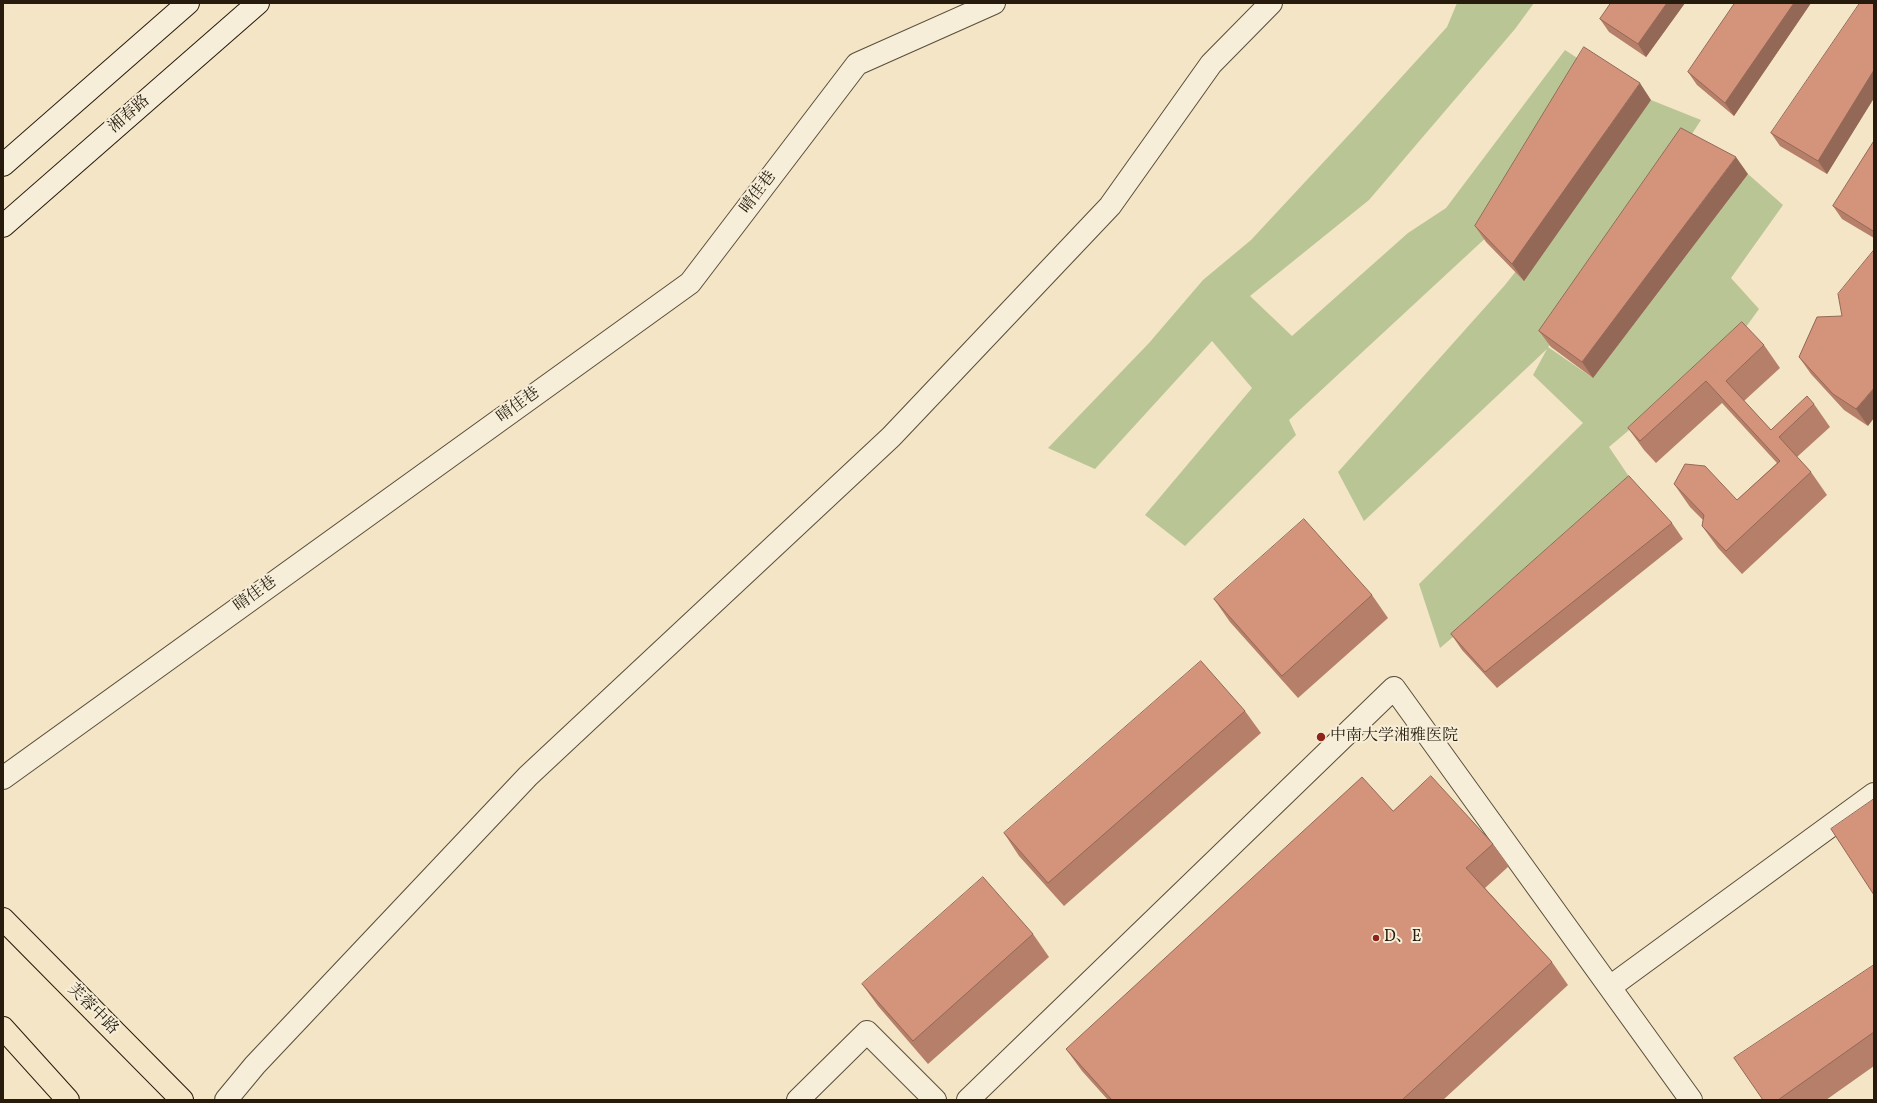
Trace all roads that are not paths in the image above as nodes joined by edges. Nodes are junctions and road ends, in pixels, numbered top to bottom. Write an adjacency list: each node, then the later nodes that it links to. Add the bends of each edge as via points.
1 (188, 3): 5 (street)
2 (258, 3): 6 (street, 湘春路)
3 (994, 3): 7 (street, 晴佳巷, via 857,64 690,283)
4 (1271, 3): 14 (street, via 1211,64 1110,206 891,437 528,776 254,1065)
5 (3, 165)
6 (3, 226)
7 (3, 778)
8 (1874, 794): 10 (street)
9 (3, 919): 13 (main road, 芙蓉中路)
10 (1610, 987): 17 (street, via 1394,688); 18 (street)
11 (3, 1028): 12 (main road)
12 (68, 1100)
13 (182, 1100)
14 (226, 1100)
15 (798, 1100): 16 (street, via 867,1032)
16 (935, 1100)
17 (968, 1100)
18 (1691, 1100)

